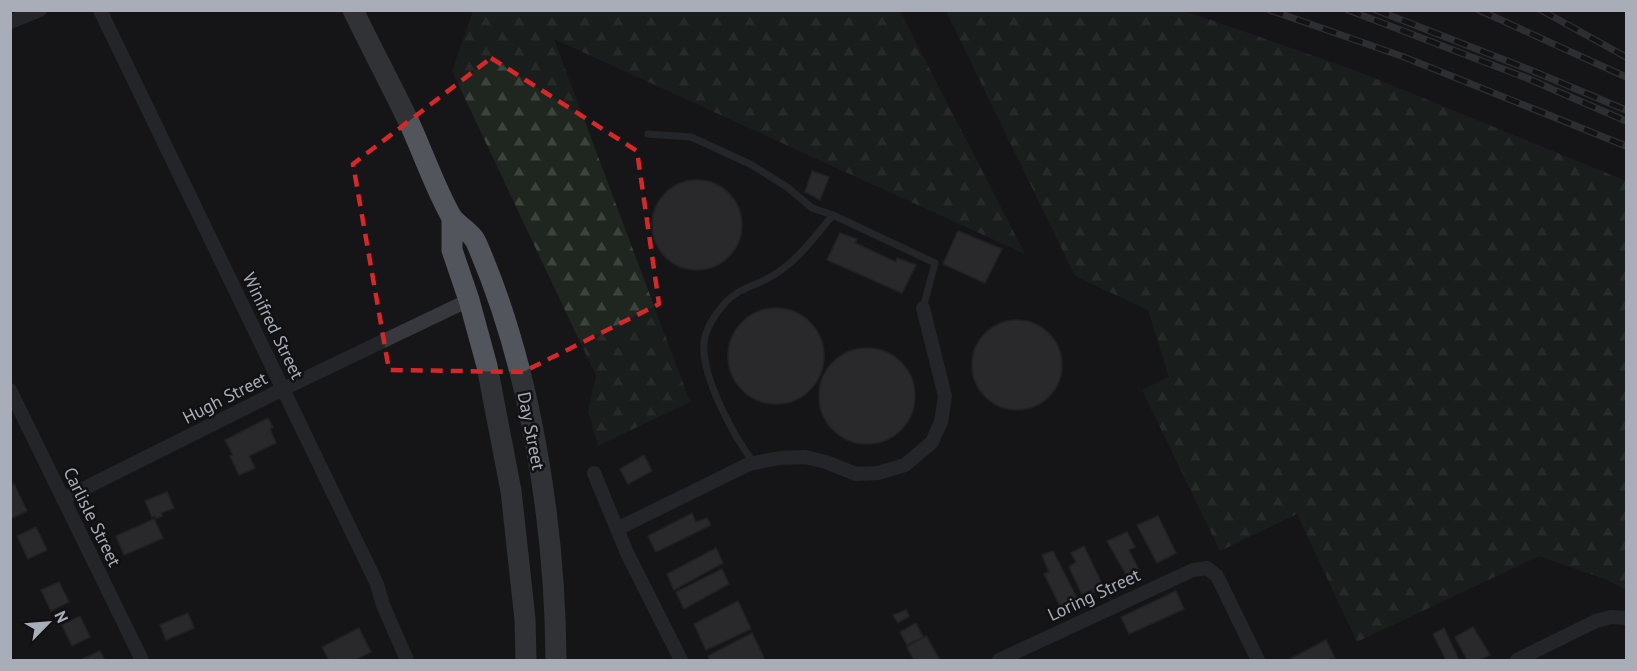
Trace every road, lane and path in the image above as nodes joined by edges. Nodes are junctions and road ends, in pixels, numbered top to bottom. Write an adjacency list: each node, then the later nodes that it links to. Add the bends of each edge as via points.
1 (40, 10): 4 (street)
2 (100, 10): 10 (street, Winifred Street)
3 (352, 10): 7 (main road, Day Street)
4 (10, 22)
5 (648, 134): 6 (lane, via 692,137 788,187 812,208)
6 (833, 215): 9 (lane, via 935,262); 12 (lane, via 797,257 726,301 714,316 704,342 706,371)
7 (452, 218): 8 (main road, Day Street, via 452,250); 20 (main road, Day Street, via 474,239 495,290 519,371 544,502 556,617)
8 (469, 300): 10 (street, Hugh Street); 19 (main road, Day Street, via 512,491)
9 (923, 308): 12 (street, via 945,396 941,422 932,442 905,465 878,473 856,474 805,457)
10 (283, 388): 14 (street, Hugh Street); 18 (street, Winifred Street, via 377,584)
11 (10, 390): 14 (street, Carlisle Street)
12 (754, 463): 15 (street)
13 (594, 473): 15 (street)
14 (63, 499): 17 (street, Carlisle Street)
15 (617, 529): 21 (street)
16 (1626, 618): 24 (street, via 1596,621)
17 (141, 660)
18 (407, 660)
19 (526, 660)
20 (556, 660)
21 (681, 660)
22 (999, 660): 23 (street, Loring Street, via 1183,574 1207,568 1217,576)
23 (1258, 660)
24 (1516, 660)

